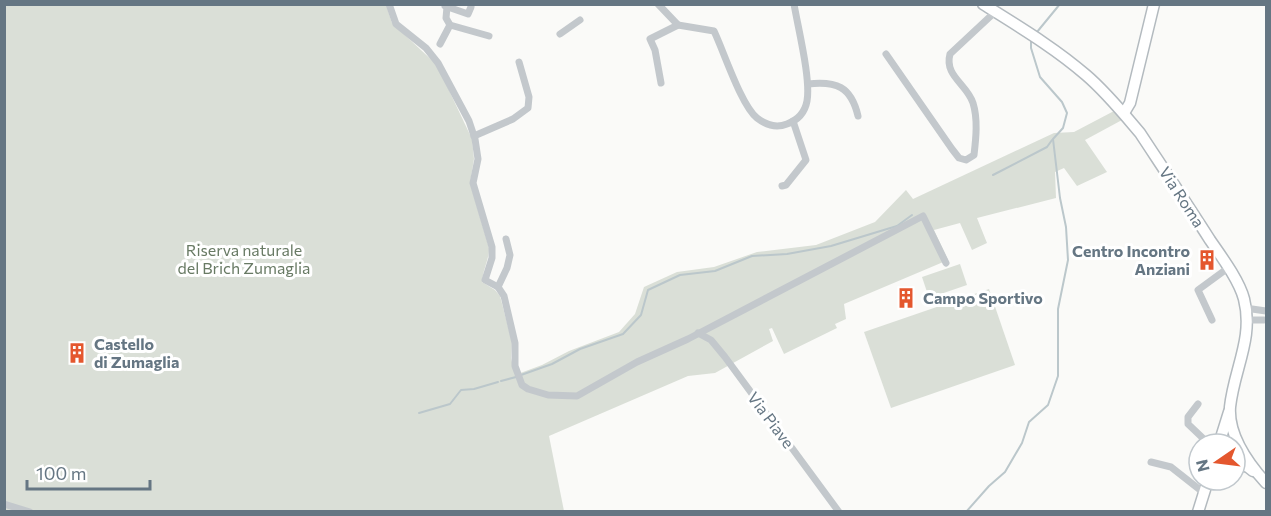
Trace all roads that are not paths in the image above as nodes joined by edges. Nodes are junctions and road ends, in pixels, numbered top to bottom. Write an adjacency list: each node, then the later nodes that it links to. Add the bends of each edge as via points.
1 (389, 4): 22 (street, via 396,24 438,63)
2 (658, 4): 11 (street)
3 (794, 4): 18 (street)
4 (983, 4): 8 (street, Via Roma)
5 (1154, 4): 19 (street, via 1130,103)
6 (446, 6): 7 (street, via 468,14); 10 (street)
7 (471, 8)
8 (995, 12): 15 (street, via 950,54 948,62 950,72 972,99 976,111 974,155 966,160 952,149); 19 (street, Via Roma, via 1087,75)
9 (580, 20): 12 (street)
10 (450, 25): 13 (street); 14 (street)
11 (678, 25): 17 (street, via 650,39); 21 (street, via 714,31 756,117 776,126)
12 (560, 34)
13 (489, 36)
14 (440, 44)
15 (886, 54)
16 (519, 62): 22 (street, via 530,97 528,108)
17 (661, 83)
18 (808, 84): 20 (street, via 837,85 846,91); 21 (street, via 804,112)
19 (1124, 113): 26 (street, Via Roma)
20 (858, 116)
21 (793, 121): 23 (street, via 806,160)
22 (474, 136): 27 (street, via 478,159 474,183 492,247 485,280)
23 (782, 186)
24 (506, 239): 27 (street, via 510,255)
25 (946, 263): 33 (street, via 923,216)
26 (1228, 268): 28 (street, Via Roma, via 1244,297); 30 (street, via 1198,290)
27 (498, 287): 33 (street, via 516,343 515,366 522,385 548,395 577,396)
28 (1245, 308): 29 (street); 31 (street, Via Roma)
29 (1266, 310)
30 (1212, 320)
31 (1248, 320): 32 (street); 35 (street, Via Roma)
32 (1264, 320)
33 (698, 333): 46 (street, Via Piave, via 711,340 725,357)
34 (1198, 404): 36 (street, via 1188,417 1188,424)
35 (1230, 409): 37 (street); 38 (street, Via Roma)
36 (1196, 432)
37 (1223, 432)
38 (1234, 432)
39 (1247, 459): 42 (street, Via Roma)
40 (1151, 462): 43 (street, via 1171,467)
41 (1247, 467): 42 (street)
42 (1266, 482)
43 (1204, 493): 47 (street)
44 (4, 504): 45 (street)
45 (30, 512)
46 (839, 512)
47 (1198, 512)

